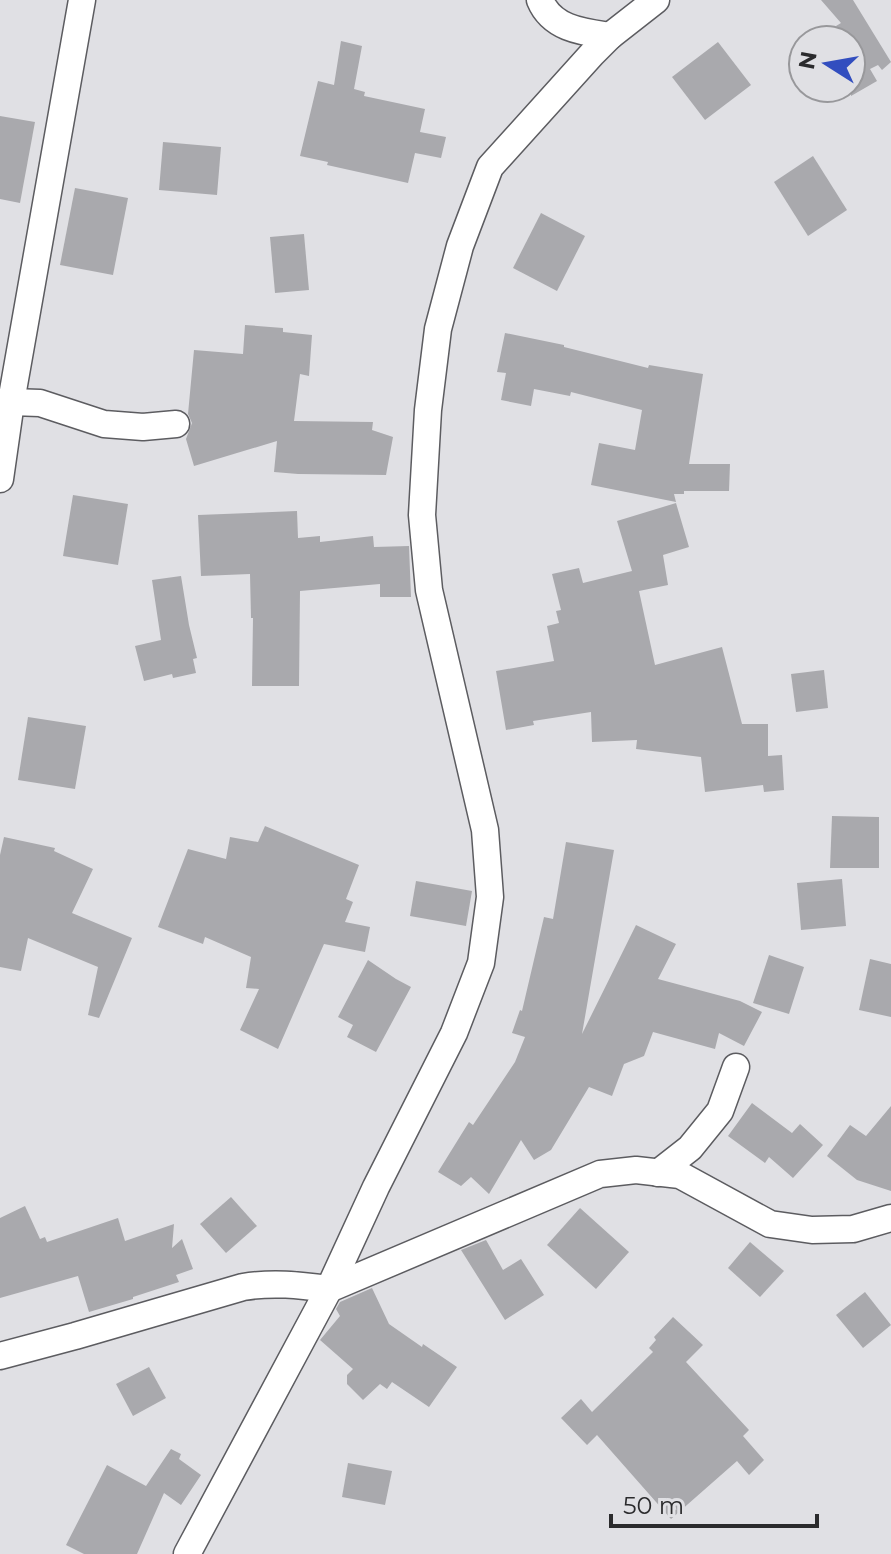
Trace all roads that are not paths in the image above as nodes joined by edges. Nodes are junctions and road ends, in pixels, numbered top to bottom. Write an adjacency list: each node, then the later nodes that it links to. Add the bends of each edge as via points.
1 (82, 0): 5 (street)
2 (540, 0): 4 (street, via 553,19 575,31)
3 (656, 0): 4 (street)
4 (610, 36): 11 (street, via 490,167 460,246 438,329 422,515 429,590 485,830 490,897 481,963 454,1033)
5 (11, 402): 6 (street, via 40,403 104,424); 7 (street)
6 (176, 424)
7 (0, 479)
8 (736, 1067): 9 (street, via 720,1111 690,1148)
9 (658, 1173): 10 (street, via 680,1175 770,1224 853,1229); 11 (street, via 600,1174)
10 (891, 1218)
11 (329, 1289): 12 (street, via 265,1283 243,1287); 13 (street)
12 (0, 1356)
13 (187, 1554)

